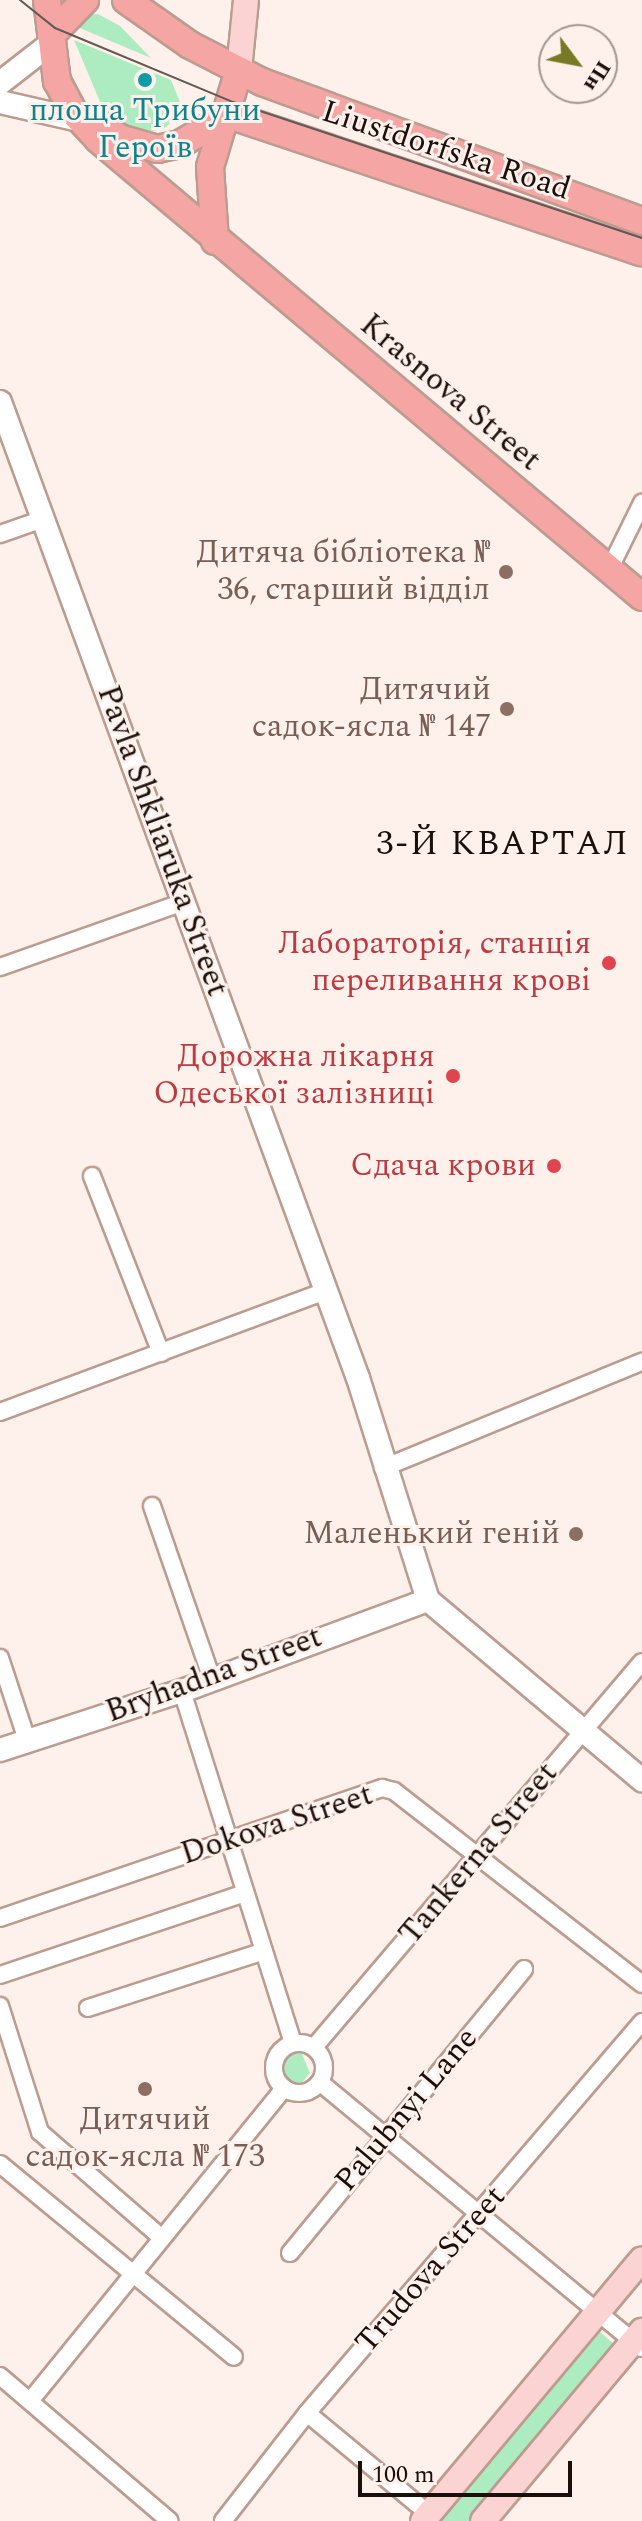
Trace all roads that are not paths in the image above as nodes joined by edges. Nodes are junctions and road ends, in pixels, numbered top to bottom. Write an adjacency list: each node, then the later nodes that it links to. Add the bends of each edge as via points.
1 (85, 0): 4 (main road)
2 (126, 0): 5 (main road, via 190,45)
3 (246, 0): 5 (main road)
4 (52, 26): 6 (street); 9 (main road)
5 (239, 70): 8 (main road); 10 (main road, Liustdorfska Road)
6 (0, 83)
7 (0, 102): 9 (street)
8 (232, 105): 9 (main road, via 180,144 157,149); 11 (main road, via 210,167); 12 (main road, Liustdorfska Road)
9 (91, 123): 11 (main road, Krasnova Street, via 134,172)
10 (642, 221)
11 (215, 241): 17 (main road, Krasnova Street)
12 (642, 252)
13 (0, 402): 15 (street, Pavla Shkliaruka Street)
14 (642, 503): 17 (street)
15 (43, 519): 16 (street); 19 (street, Pavla Shkliaruka Street)
16 (0, 534)
17 (609, 570): 18 (main road, Krasnova Street)
18 (642, 597)
19 (184, 902): 20 (street); 22 (street, Pavla Shkliaruka Street)
20 (0, 967)
21 (92, 1176): 23 (street)
22 (326, 1291): 23 (street); 26 (street, Pavla Shkliaruka Street)
23 (161, 1353): 25 (street)
24 (642, 1362): 26 (street)
25 (0, 1412)
26 (383, 1468): 28 (street, Pavla Shkliaruka Street)
27 (152, 1506): 31 (street)
28 (428, 1600): 31 (street, Bryhadna Street); 33 (street)
29 (0, 1658): 34 (street)
30 (642, 1662): 33 (street, Tankerna Street)
31 (212, 1679): 32 (street, Bryhadna Street)
32 (182, 1691): 34 (street, Bryhadna Street); 37 (street)
33 (582, 1732): 36 (street); 38 (street, Tankerna Street)
34 (27, 1740): 35 (street, Bryhadna Street)
35 (0, 1750)
36 (642, 1780)
37 (229, 1839): 38 (street, Dokova Street, via 382,1788 394,1791); 39 (street); 40 (street, Dokova Street)
38 (478, 1856): 44 (street, Dokova Street); 49 (street, Tankerna Street)
39 (245, 1893): 41 (street); 43 (street)
40 (0, 1918)
41 (264, 1951): 46 (street); 48 (street)
42 (524, 1969): 52 (street, Palubnyi Lane)
43 (0, 1975)
44 (642, 1984)
45 (0, 2006): 55 (street, via 40,2132)
46 (88, 2008)
47 (642, 2022): 54 (street, Trudova Street)
48 (293, 2042): 49 (street); 51 (street, via 277,2056 274,2067)
49 (315, 2046): 50 (street)
50 (322, 2084): 51 (street, via 304,2095); 52 (street)
51 (284, 2088): 55 (street)
52 (387, 2135): 54 (street); 56 (street, Palubnyi Lane)
53 (0, 2164): 58 (street, via 95,2246)
54 (482, 2212): 59 (street); 64 (street, Trudova Street)
55 (161, 2237): 58 (street)
56 (290, 2253)
57 (642, 2259): 59 (main road)
58 (134, 2271): 61 (street); 63 (street)
59 (598, 2312): 60 (street); 65 (main road)
60 (639, 2340): 68 (main road)
61 (234, 2357)
62 (0, 2376): 63 (street)
63 (30, 2401): 66 (street)
64 (307, 2413): 65 (street); 67 (street, Trudova Street)
65 (426, 2518)
66 (170, 2521)
67 (223, 2521)
68 (483, 2521)

